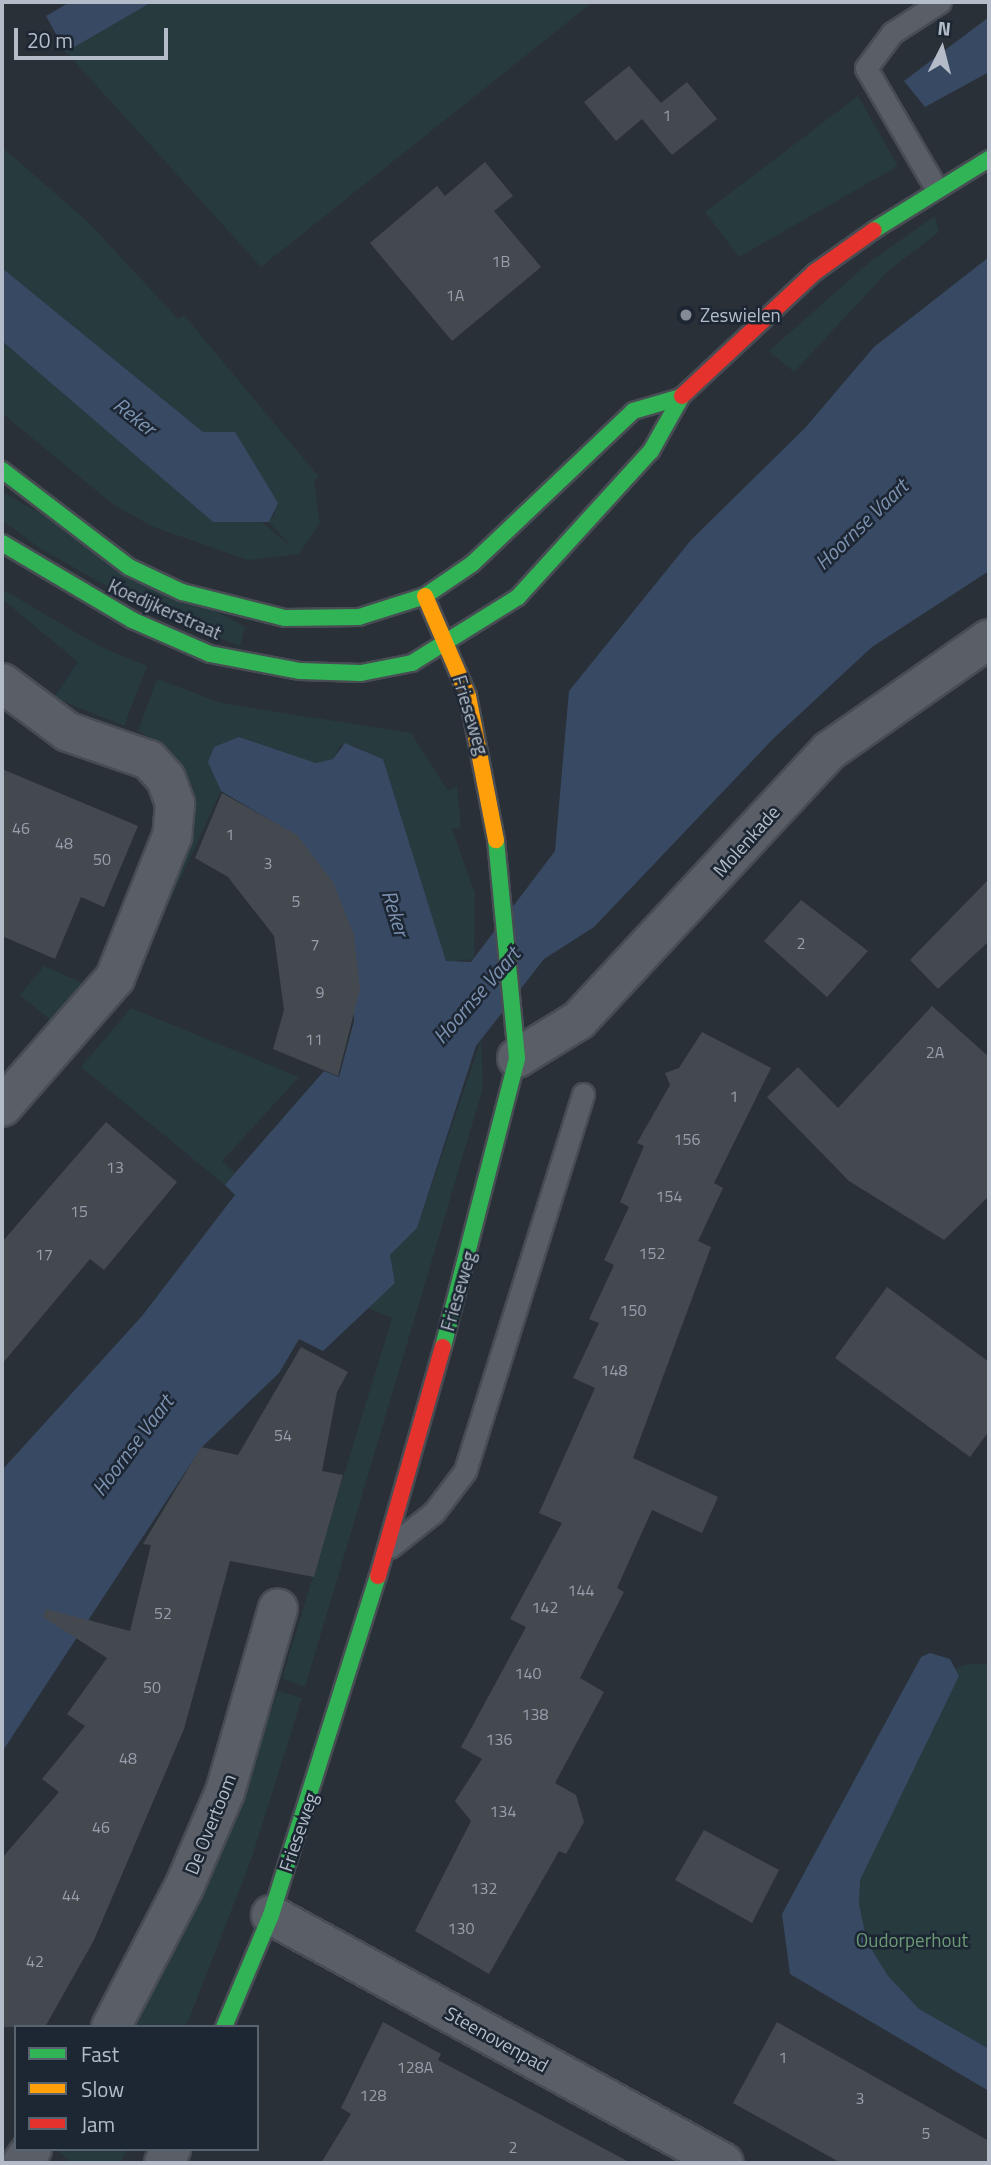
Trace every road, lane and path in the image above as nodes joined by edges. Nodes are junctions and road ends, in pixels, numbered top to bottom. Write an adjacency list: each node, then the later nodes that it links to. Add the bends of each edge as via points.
1 (940, 2): 3 (lane, via 892,33 866,68)
2 (989, 159): 3 (main road)
3 (936, 188): 4 (main road, via 815,272)
4 (681, 397): 7 (main road, via 633,411 537,508); 9 (main road, via 651,451 518,597)
5 (2, 470): 7 (main road, Koedijkerstraat, via 129,567 182,592 285,618 324,621 359,617)
6 (2, 543): 9 (main road, Koedijkerstraat, via 132,620 248,663 376,672)
7 (425, 596): 9 (main road, Frieseweg)
8 (989, 639): 11 (street, Molenkade, via 829,751 579,1020)
9 (448, 646): 11 (main road, Frieseweg, via 482,746 501,881)
10 (2, 683): 13 (street, via 68,732 149,760 166,779 175,804 172,836 115,978)
11 (515, 1042): 14 (main road, Frieseweg, via 489,1182)
12 (583, 1094): 14 (lane, via 466,1471 434,1512)
13 (2, 1107)
14 (383, 1553): 16 (main road, Frieseweg, via 342,1704)
15 (278, 1608): 17 (street, De Overtoom, via 225,1792 184,1888)
16 (271, 1915): 18 (main road, Frieseweg); 19 (street, Steenovenpad)
17 (112, 2025)
18 (225, 2025)
19 (723, 2163)

